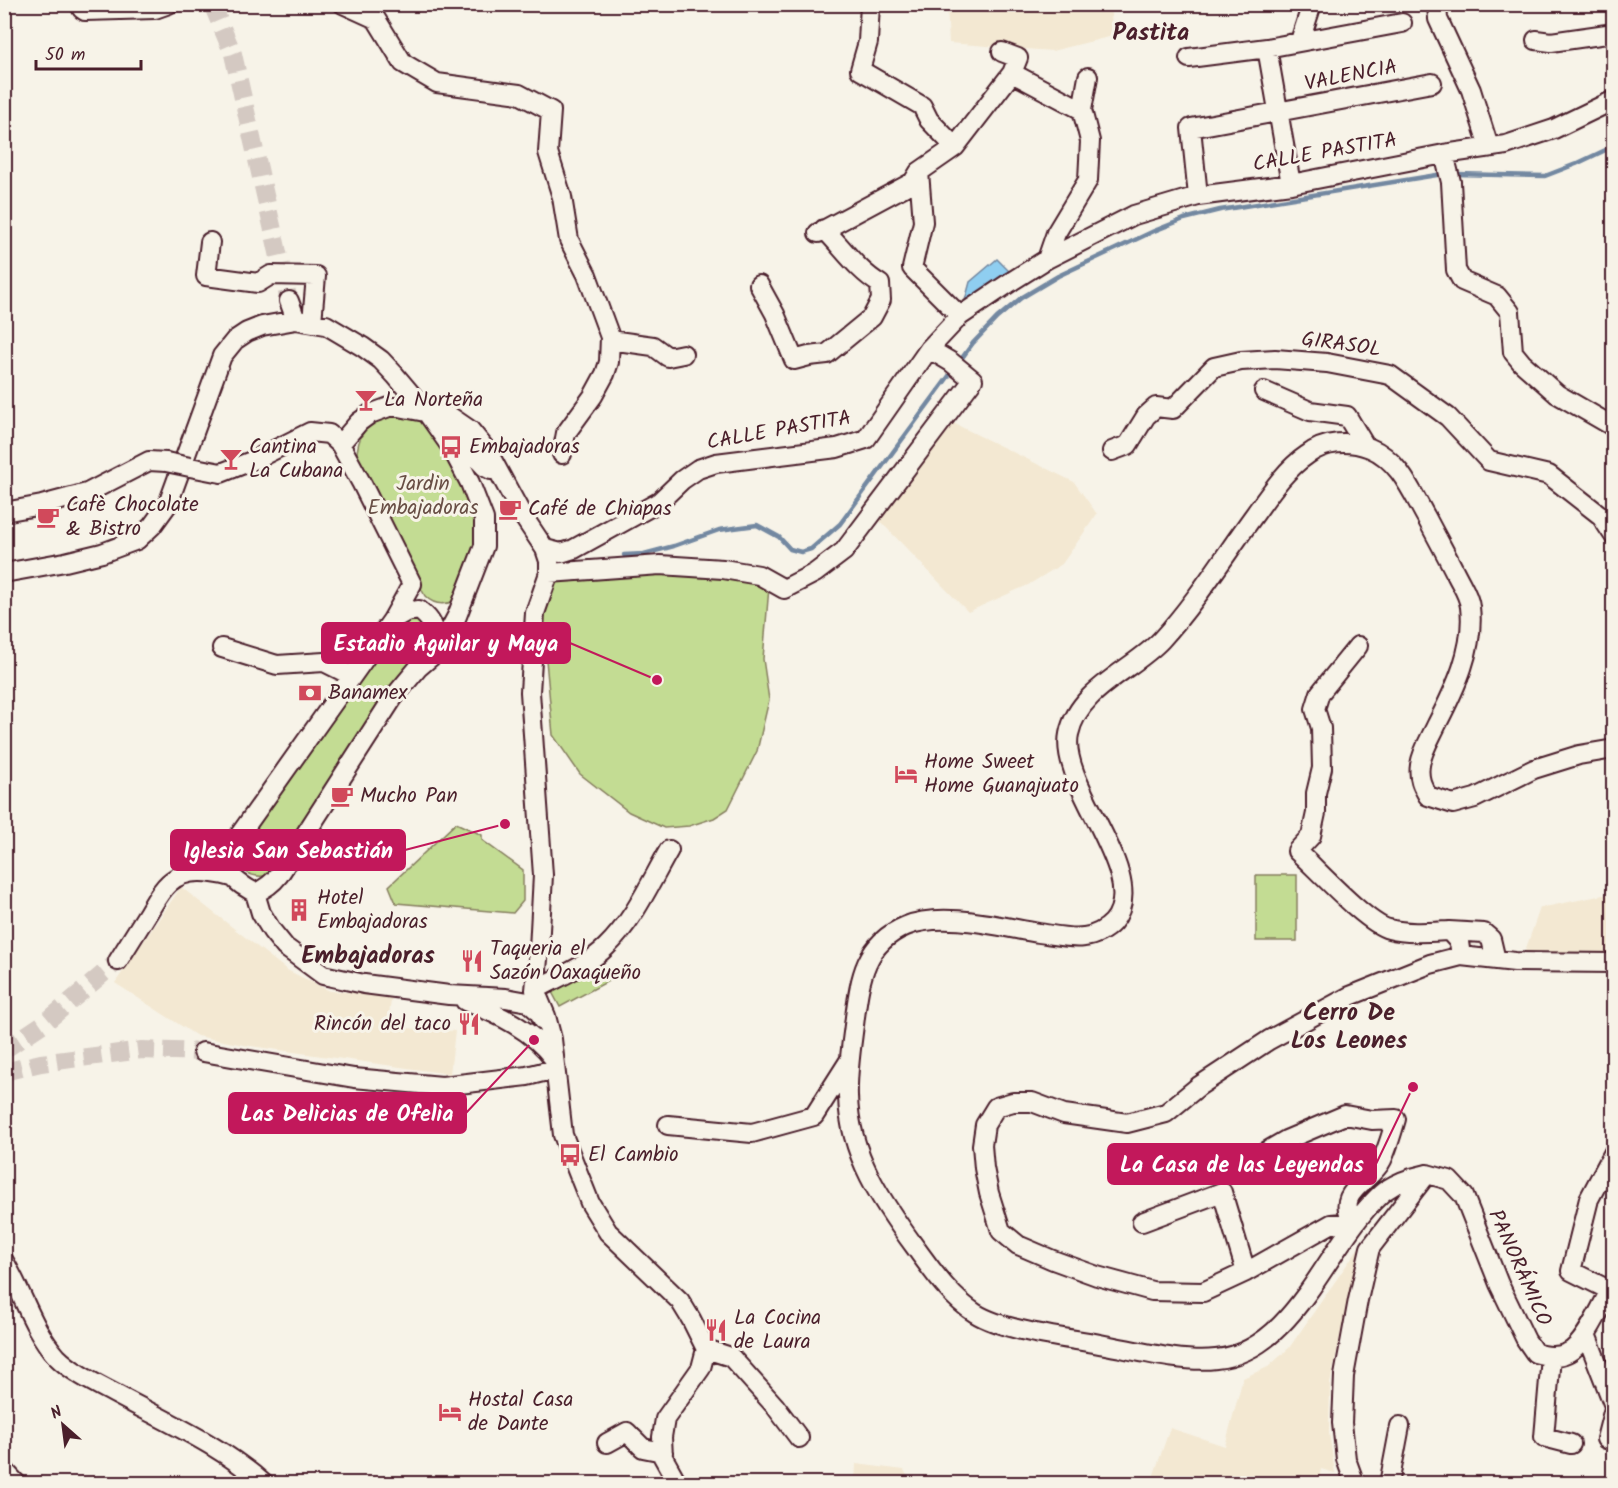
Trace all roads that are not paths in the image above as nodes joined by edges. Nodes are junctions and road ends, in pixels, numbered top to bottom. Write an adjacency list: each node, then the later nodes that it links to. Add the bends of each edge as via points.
1 (170, 4): 6 (street, via 155,9 84,10)
2 (343, 4): 32 (street, via 376,19 403,63 437,83 519,94 551,111 548,152 569,240 587,275)
3 (870, 4): 20 (street, via 868,42 860,70 922,106 929,120)
4 (1312, 4): 10 (street)
5 (1437, 4): 21 (street, via 1438,20 1471,90)
6 (81, 6)
7 (1402, 23): 10 (street)
8 (1614, 33): 9 (street, via 1551,42)
9 (1536, 40)
10 (1300, 42): 11 (street)
11 (1267, 48): 13 (street); 19 (street)
12 (1002, 52): 14 (street, via 1018,58)
13 (1189, 58)
14 (1012, 73): 18 (street); 20 (street)
15 (1088, 77): 18 (street)
16 (1432, 83): 19 (street, VALENCIA)
17 (1614, 100): 21 (street, CALLE PASTITA, via 1554,129)
18 (1083, 110): 27 (street, via 1090,141 1088,180 1056,233)
19 (1278, 113): 24 (street); 25 (street, VALENCIA, via 1191,128)
20 (955, 147): 23 (street)
21 (1489, 147): 22 (street, CALLE PASTITA)
22 (1445, 156): 24 (street, CALLE PASTITA); 38 (street, via 1456,270 1462,281 1497,296 1510,312 1513,352 1522,363 1557,394)
23 (920, 172): 28 (street, via 913,182 821,231 880,284 881,300 872,316 827,354 794,360); 30 (street, via 923,222 912,268)
24 (1291, 184): 25 (street, CALLE PASTITA)
25 (1198, 195): 27 (street, CALLE PASTITA, via 1134,215)
26 (210, 242): 31 (street, via 206,276 258,283 271,275 316,276)
27 (1047, 259): 30 (street, CALLE PASTITA)
28 (759, 285)
29 (289, 302): 31 (street)
30 (960, 316): 33 (street, CALLE PASTITA)
31 (304, 321): 35 (street, via 326,325 372,353); 46 (street, via 262,326 247,332 222,356 168,504 137,540 65,562)
32 (610, 340): 34 (street, via 653,346 668,357); 42 (street, via 605,374 566,433)
33 (929, 349): 45 (street, CALLE PASTITA, via 866,439 837,448 716,463 698,469 659,502 574,549 561,553); 47 (street, via 969,377 844,551 815,573 784,589 759,575 660,565)
34 (683, 354)
35 (403, 384): 37 (street); 39 (street, via 394,397)
36 (1264, 392): 40 (street, via 1310,411 1347,416)
37 (431, 414): 39 (street, via 399,407 379,410); 45 (street, via 451,417 470,430 488,452); 49 (street, via 470,483 484,519 484,546)
38 (1614, 427)
39 (334, 439): 43 (street, bridge, via 310,432 221,473 157,461 87,493); 48 (street, via 362,484)
40 (1365, 446): 55 (street, via 1395,467 1410,487 1470,601 1468,644 1458,680 1420,761 1419,782 1428,796 1453,804 1475,798 1534,769 1580,754); 68 (street, via 1331,442 1306,455 1276,485 1160,642 1094,691 1069,732 1068,757 1120,876 1118,917 1105,930 1085,937 959,921 915,922 893,931 876,945 864,969)
41 (1112, 451): 44 (street, GIRASOL, via 1128,445 1156,407 1173,410 1214,367 1275,360 1356,367 1390,375 1448,417 1489,461 1549,475 1600,515)
42 (562, 454)
43 (4, 512)
44 (1614, 536)
45 (545, 549): 47 (street)
46 (4, 573)
47 (549, 573): 64 (street, via 535,613 530,692 543,875)
48 (412, 584): 49 (street, via 432,613 443,618); 50 (street)
49 (457, 616): 53 (street)
50 (392, 620): 53 (street, via 419,610 430,618); 54 (street)
51 (1358, 646): 59 (street, via 1320,693 1315,709 1321,728 1322,768 1311,836 1297,851 1368,917 1387,929)
52 (222, 648): 54 (street, via 278,665 324,662)
53 (439, 650): 58 (street, via 393,698 273,883)
54 (352, 676): 57 (street, via 231,847 227,861)
55 (1614, 749)
56 (669, 850): 64 (street, via 633,914 606,948)
57 (232, 877): 58 (street); 62 (street, via 201,872 170,881)
58 (255, 893): 65 (street, via 261,913 285,947 323,975)
59 (1449, 931): 60 (street, via 1459,942); 61 (street, via 1484,933 1491,939)
60 (1461, 956): 61 (street); 79 (street, via 1350,996 1269,1040 1166,1113 1126,1123 1064,1114 1032,1102 1013,1102 996,1107 985,1125 984,1168 992,1205 1001,1231 1018,1245 1097,1276 1152,1291 1203,1292)
61 (1496, 960): 63 (street)
62 (118, 961)
63 (1614, 963)
64 (535, 990): 65 (street, via 502,988); 66 (street)
65 (449, 995): 66 (street, via 528,1002 538,1011); 69 (street, via 493,1012 540,1041)
66 (550, 1034): 69 (street)
67 (203, 1052): 69 (street, via 354,1078 442,1086 526,1076)
68 (850, 1059): 70 (street, via 814,1116 752,1133); 77 (street, via 851,1123 863,1165 876,1191 955,1296 973,1312 999,1325 1156,1355 1219,1359 1245,1351 1278,1330)
69 (554, 1064): 82 (street, via 563,1135 590,1203 608,1232 680,1301)
70 (668, 1125)
71 (1267, 1151): 74 (street, via 1345,1115 1396,1119 1381,1163)
72 (1614, 1152): 80 (street, via 1588,1199 1571,1271)
73 (1427, 1173): 75 (street); 83 (street, PANORÁMICO, via 1449,1180 1464,1196 1526,1340 1535,1353); 95 (street, via 1370,1248 1344,1376 1342,1423 1346,1459)
74 (1368, 1174): 75 (street); 77 (street, via 1348,1202 1347,1212)
75 (1384, 1191): 77 (street)
76 (1142, 1222): 79 (street, via 1222,1192)
77 (1354, 1222): 79 (street, via 1331,1224)
78 (4, 1261): 93 (street, via 28,1312 60,1360 216,1449)
79 (1246, 1272)
80 (1611, 1286): 81 (street)
81 (1586, 1334): 83 (street, via 1570,1353); 84 (street)
82 (706, 1349): 86 (street, via 731,1357); 90 (street, via 701,1368 665,1419)
83 (1551, 1357): 89 (street, via 1544,1437)
84 (1614, 1407): 87 (street)
85 (1400, 1426): 96 (street)
86 (798, 1438)
87 (1606, 1439)
88 (607, 1443): 90 (street, via 627,1432 643,1449)
89 (1571, 1444)
90 (663, 1452): 94 (street)
91 (4, 1470): 92 (street)
92 (17, 1484)
93 (264, 1484)
94 (678, 1484)
95 (1355, 1484)
96 (1389, 1484)

